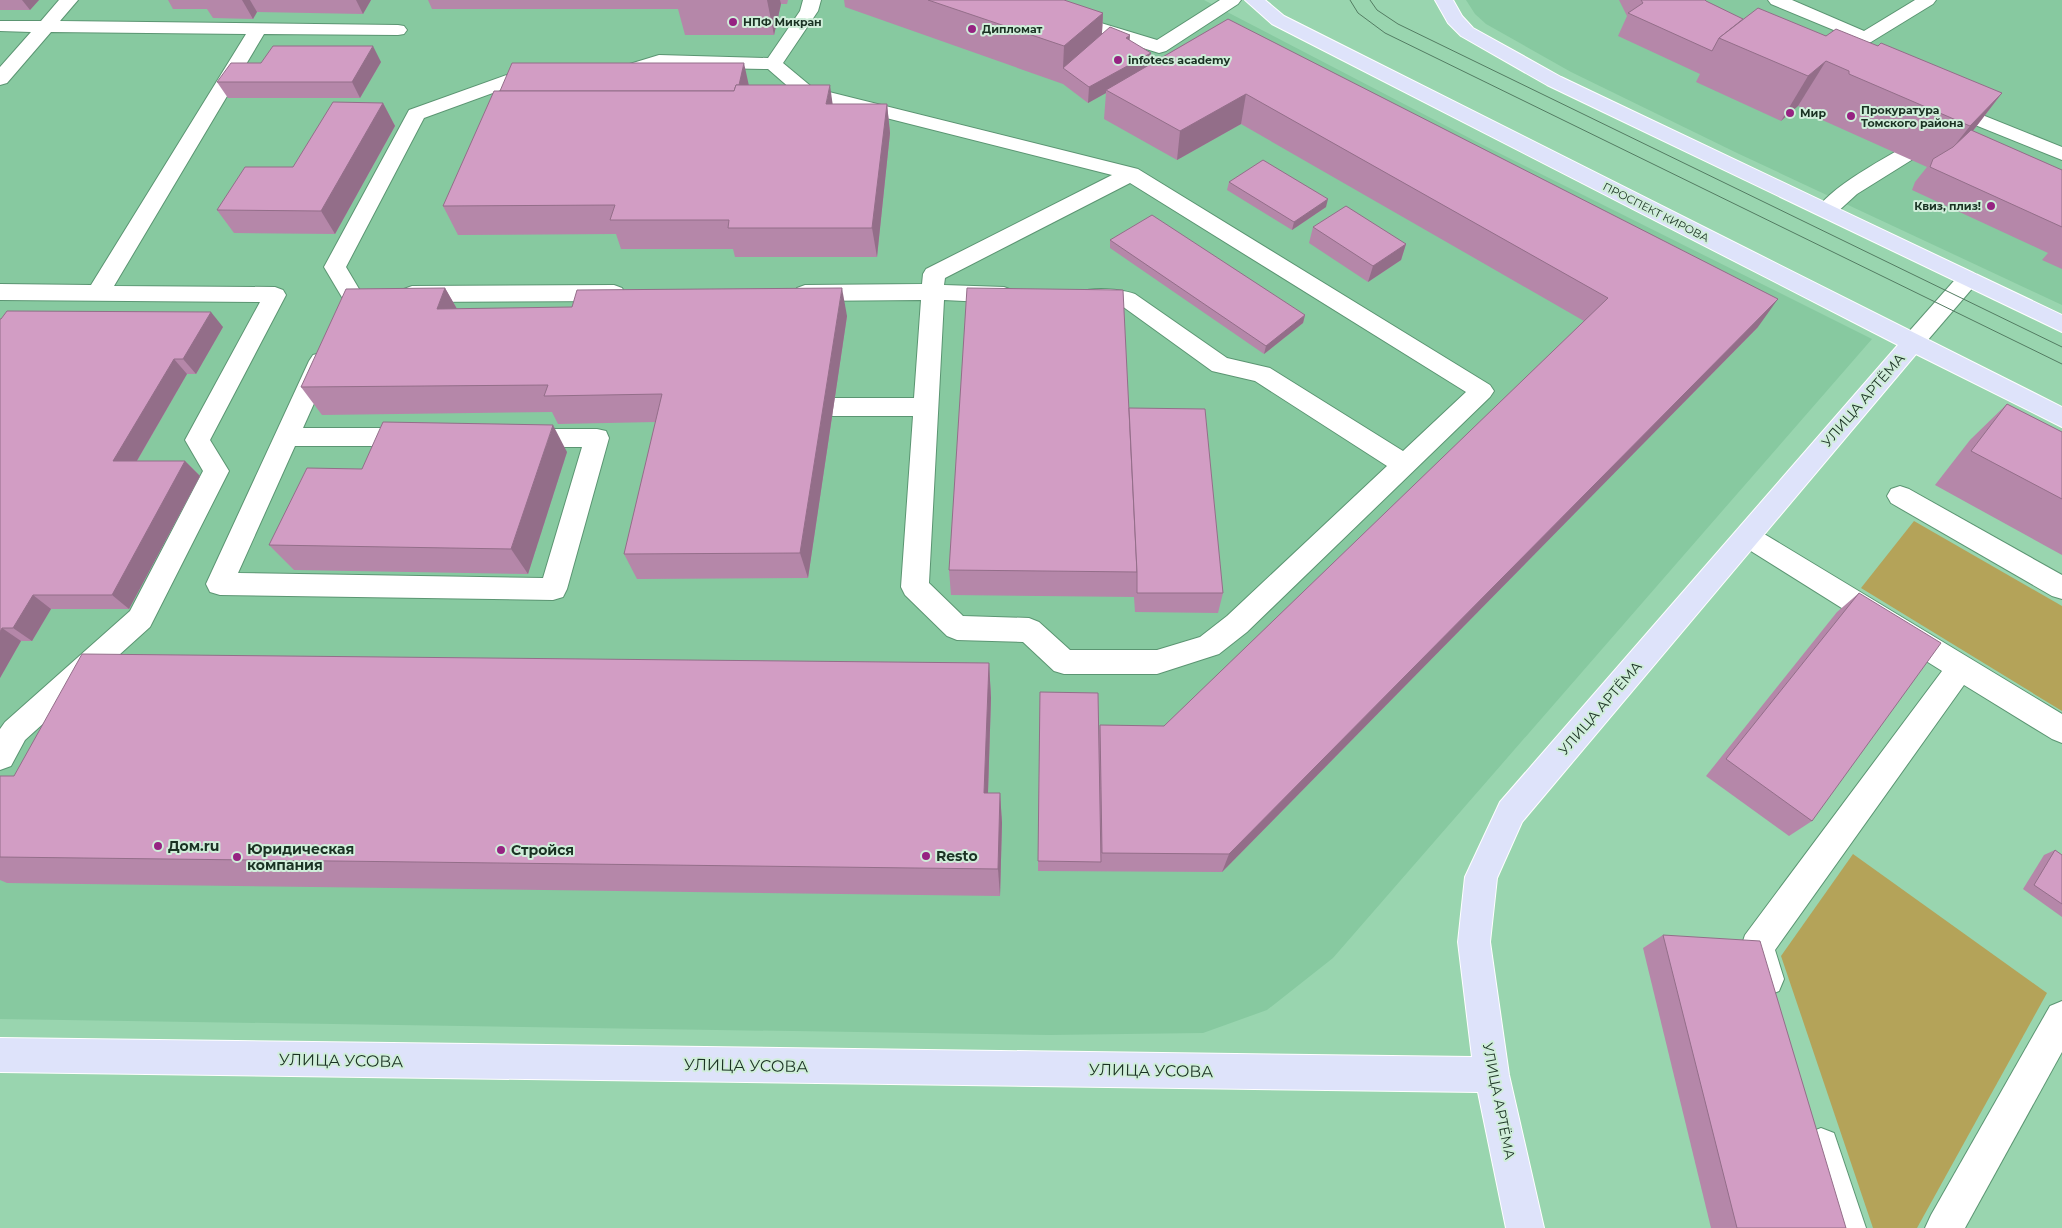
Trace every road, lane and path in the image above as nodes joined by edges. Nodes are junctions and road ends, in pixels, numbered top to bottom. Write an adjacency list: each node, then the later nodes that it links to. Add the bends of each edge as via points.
1 (69, 0): 10 (street)
2 (812, 0): 13 (street, via 809,12)
3 (1007, 0): 4 (street, via 1159,47)
4 (1232, 0)
5 (1254, 0): 32 (main road, ПРОСПЕКТ КИРОВА, via 1278,20)
6 (1444, 0): 21 (main road, via 1454,19 1467,32 1502,53 1554,81)
7 (1777, 0): 8 (street, via 1866,38)
8 (1927, 0)
9 (0, 26): 10 (street)
10 (45, 26): 11 (street); 16 (street)
11 (259, 28): 12 (street); 25 (street)
12 (398, 30)
13 (773, 64): 14 (street, via 659,61 614,75); 20 (street, via 806,92)
14 (594, 75)
15 (556, 76): 26 (street, via 518,77 416,114 335,267 364,298)
16 (0, 79)
17 (1930, 100): 18 (street)
18 (1965, 115): 19 (street); 21 (street, via 1850,189)
19 (2058, 160)
20 (1131, 174): 24 (street, via 934,274); 39 (street, via 1482,391)
21 (1827, 210): 22 (main road)
22 (1968, 280): 30 (main road); 32 (street, УЛИЦА АРТЁМА)
23 (0, 292): 25 (street)
24 (932, 292): 27 (street); 28 (street); 34 (street)
25 (98, 293): 45 (street, via 275,295 197,440 216,471 140,619 15,731)
26 (637, 293)
27 (785, 293)
28 (1030, 296)
29 (1069, 297): 39 (street, via 1127,299 1220,365 1262,374)
30 (2062, 324)
31 (331, 338): 36 (street)
32 (1913, 342): 35 (main road, ПРОСПЕКТ КИРОВА); 41 (main road, УЛИЦА АРТЁМА)
33 (833, 407): 34 (street)
34 (926, 407): 39 (street, via 915,587 957,628 1029,630 1064,662 1157,662 1209,646 1237,624)
35 (2062, 418)
36 (286, 436): 37 (street); 38 (street, via 220,584 554,589 597,438)
37 (432, 437)
38 (500, 438)
39 (1404, 464)
40 (1900, 496): 42 (street)
41 (1747, 536): 43 (street); 49 (main road, УЛИЦА АРТЁМА, via 1511,812 1481,877 1474,942)
42 (2062, 588)
43 (1960, 667): 44 (street); 46 (street, via 1757,947)
44 (2062, 730)
45 (0, 756)
46 (1777, 1010)
47 (2062, 1018): 53 (street)
48 (0, 1055): 49 (main road, УЛИЦА УСОВА)
49 (1492, 1075): 51 (main road, УЛИЦА АРТЁМА)
50 (1812, 1118): 52 (street)
51 (1525, 1228)
52 (1847, 1228)
53 (1944, 1228)

